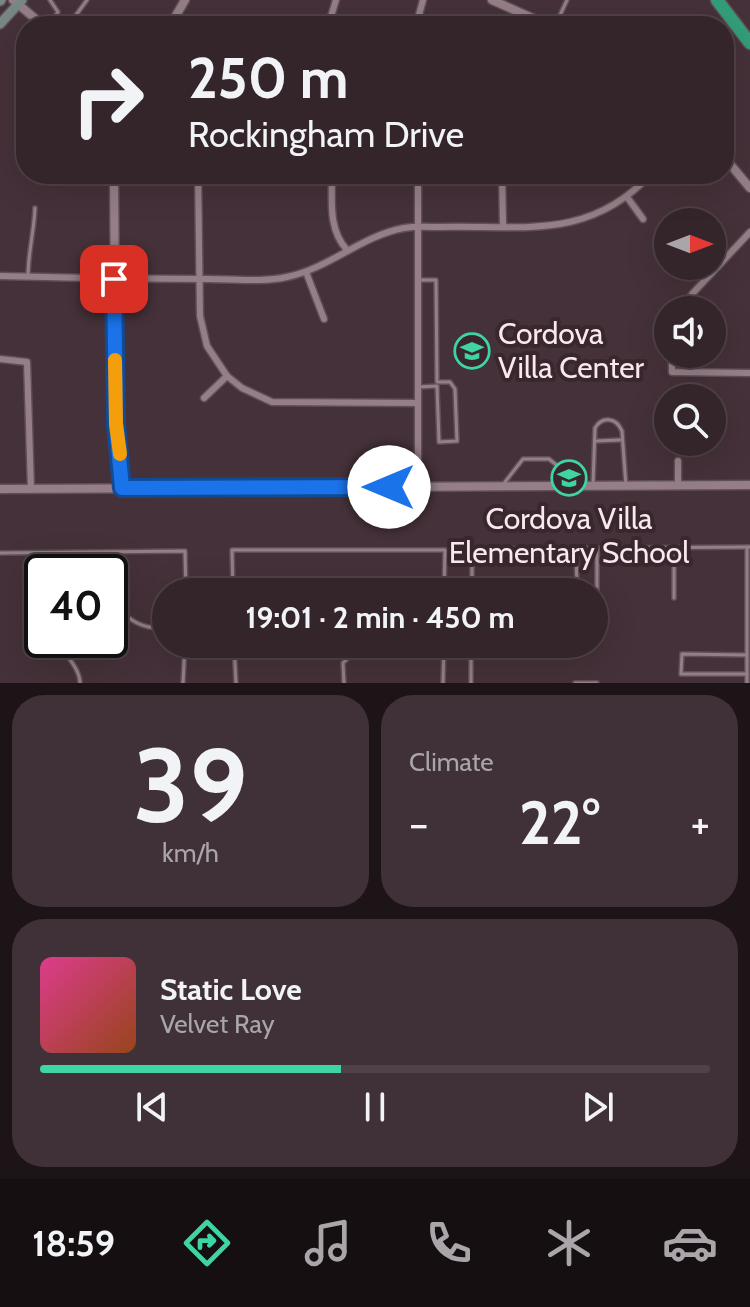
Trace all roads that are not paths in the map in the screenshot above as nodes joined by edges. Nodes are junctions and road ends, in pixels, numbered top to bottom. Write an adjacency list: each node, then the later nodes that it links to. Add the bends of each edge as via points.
1 (492, 0): 5 (street)
2 (709, 0): 9 (highway)
3 (717, 0): 10 (highway)
4 (18, 1): 6 (street); 12 (main road)
5 (518, 12): 7 (street); 8 (street)
6 (35, 16)
7 (516, 16)
8 (528, 16)
9 (726, 16)
10 (729, 16)
11 (734, 22): 14 (highway)
12 (0, 24)
13 (734, 24): 14 (highway)
14 (740, 30): 15 (highway)
15 (750, 43)
16 (734, 169): 23 (street)
17 (114, 184): 34 (street)
18 (198, 184): 35 (street)
19 (332, 184): 30 (street, via 334,228)
20 (418, 184): 28 (street)
21 (502, 184): 27 (street)
22 (641, 184): 24 (street)
23 (750, 188)
24 (627, 197): 26 (street); 27 (street, via 564,225)
25 (35, 208): 33 (lane)
26 (643, 219)
27 (503, 225): 28 (street)
28 (419, 228): 30 (street, via 390,232); 36 (street)
29 (750, 232): 37 (street)
30 (347, 250): 31 (street)
31 (306, 272): 35 (street, via 277,279); 38 (street)
32 (0, 276): 33 (street)
33 (28, 277): 34 (street)
34 (114, 279): 35 (street); 58 (street)
35 (200, 279): 42 (street, via 204,338)
36 (419, 280): 43 (lane, via 436,280); 44 (street)
37 (691, 296)
38 (324, 319)
39 (0, 359): 50 (street, via 27,362)
40 (672, 368): 41 (street)
41 (750, 373)
42 (227, 376): 45 (street); 46 (street, via 272,402)
43 (437, 384): 43 (lane, via 439,442 457,441 455,389 450,382); 44 (lane)
44 (418, 387): 46 (street)
45 (204, 398)
46 (418, 403): 57 (street)
47 (621, 440): 48 (lane); 48 (lane, via 620,426 604,419 595,428); 56 (lane)
48 (596, 441): 55 (lane)
49 (678, 461): 51 (street)
50 (30, 485): 58 (street); 59 (street)
51 (678, 485): 52 (street); 56 (street)
52 (750, 485)
53 (503, 486): 54 (street); 54 (lane, via 523,459 549,459 569,475); 57 (street)
54 (572, 486): 55 (street)
55 (593, 486): 56 (street)
56 (626, 486)
57 (418, 487): 58 (street)
58 (122, 488)
59 (0, 489)
60 (748, 547): 62 (lane); 73 (lane)
61 (597, 548): 62 (lane); 63 (lane); 70 (lane)
62 (674, 548): 71 (lane)
63 (576, 549): 68 (lane, via 472,549); 69 (lane)
64 (0, 553): 65 (lane, via 185,551)
65 (186, 578)
66 (233, 578): 67 (lane, via 232,550 342,549 445,550)
67 (444, 578)
68 (472, 578)
69 (577, 578)
70 (597, 578)
71 (674, 598)
72 (128, 618): 74 (lane)
73 (748, 628): 75 (lane)
74 (152, 629)
75 (747, 655): 82 (lane); 82 (lane, via 682,654 681,674)
76 (67, 658): 83 (lane)
77 (184, 658): 84 (lane)
78 (235, 658): 85 (lane)
79 (348, 658): 86 (lane, via 343,663)
80 (444, 658): 87 (lane)
81 (471, 658): 88 (lane)
82 (747, 674): 91 (lane)
83 (80, 683)
84 (183, 683)
85 (236, 683)
86 (344, 683)
87 (443, 683)
88 (471, 683)
89 (575, 683): 90 (lane)
90 (597, 683)
91 (747, 683)

